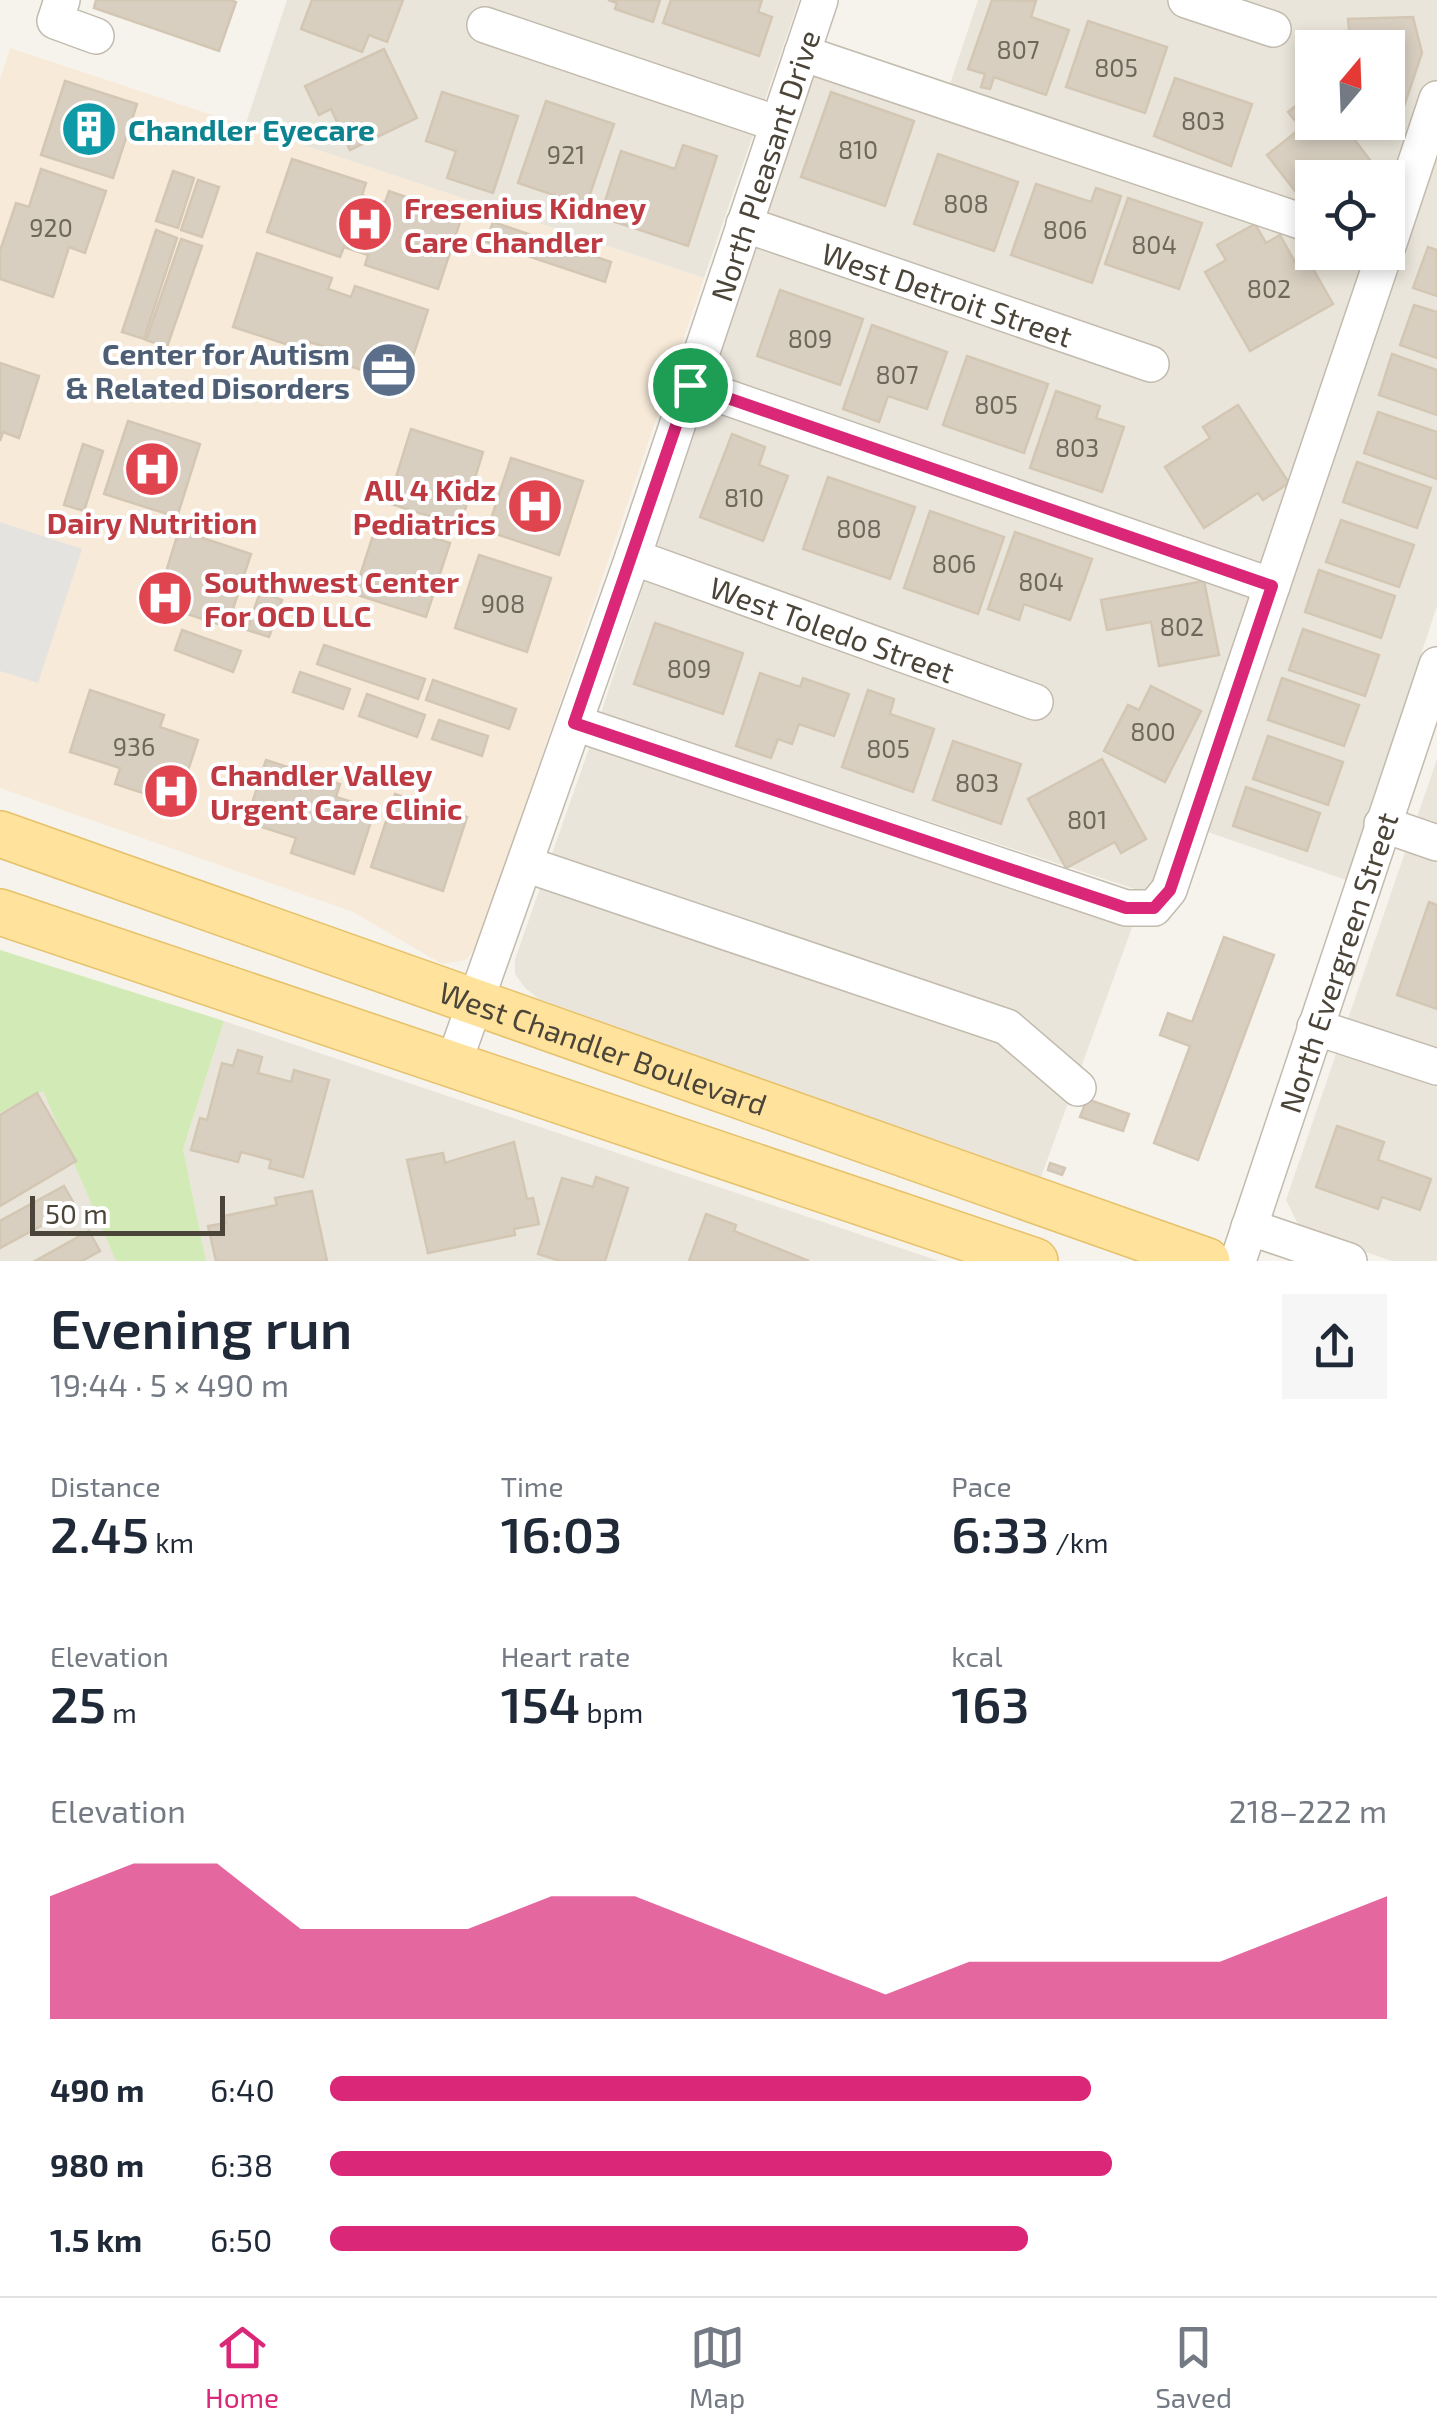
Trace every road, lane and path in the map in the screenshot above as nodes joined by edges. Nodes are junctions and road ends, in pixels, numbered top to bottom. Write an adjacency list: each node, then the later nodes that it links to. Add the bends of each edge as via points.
1 (62, 0): 6 (street, via 56,21)
2 (820, 0): 7 (street, North Pleasant Drive)
3 (1186, 0): 5 (street)
4 (484, 25): 9 (street)
5 (1273, 29)
6 (96, 36)
7 (802, 53): 9 (street, North Pleasant Drive); 11 (street)
8 (1437, 99): 10 (street)
9 (778, 124): 12 (street, North Pleasant Drive)
10 (1405, 193)
11 (1295, 219)
12 (744, 224): 14 (street, West Detroit Street); 15 (street, North Pleasant Drive)
13 (1379, 270): 17 (street)
14 (1151, 364)
15 (690, 385): 16 (street, North Pleasant Drive); 17 (street)
16 (633, 556): 19 (street, West Toledo Street); 20 (street, North Pleasant Drive)
17 (1272, 586): 20 (street, via 1170,890 1154,908 1126,908)
18 (1437, 665): 21 (street, North Evergreen Street)
19 (1035, 702)
20 (574, 723): 24 (street, North Pleasant Drive)
21 (1382, 824): 23 (street); 27 (street, North Evergreen Street)
22 (0, 834): 26 (main road, West Chandler Boulevard)
23 (1437, 843)
24 (526, 864): 26 (street, North Pleasant Drive); 30 (street, via 1006,1026)
25 (0, 912): 28 (main road, West Chandler Boulevard)
26 (475, 1003): 28 (street, North Pleasant Drive); 33 (main road, West Chandler Boulevard)
27 (1315, 1026): 29 (street); 31 (street, North Evergreen Street)
28 (453, 1065): 32 (main road, West Chandler Boulevard)
29 (1437, 1067)
30 (1078, 1088)
31 (1249, 1228): 34 (street, North Evergreen Street); 35 (street)
32 (1035, 1261)
33 (1207, 1261)
34 (1238, 1261)
35 (1348, 1261)

